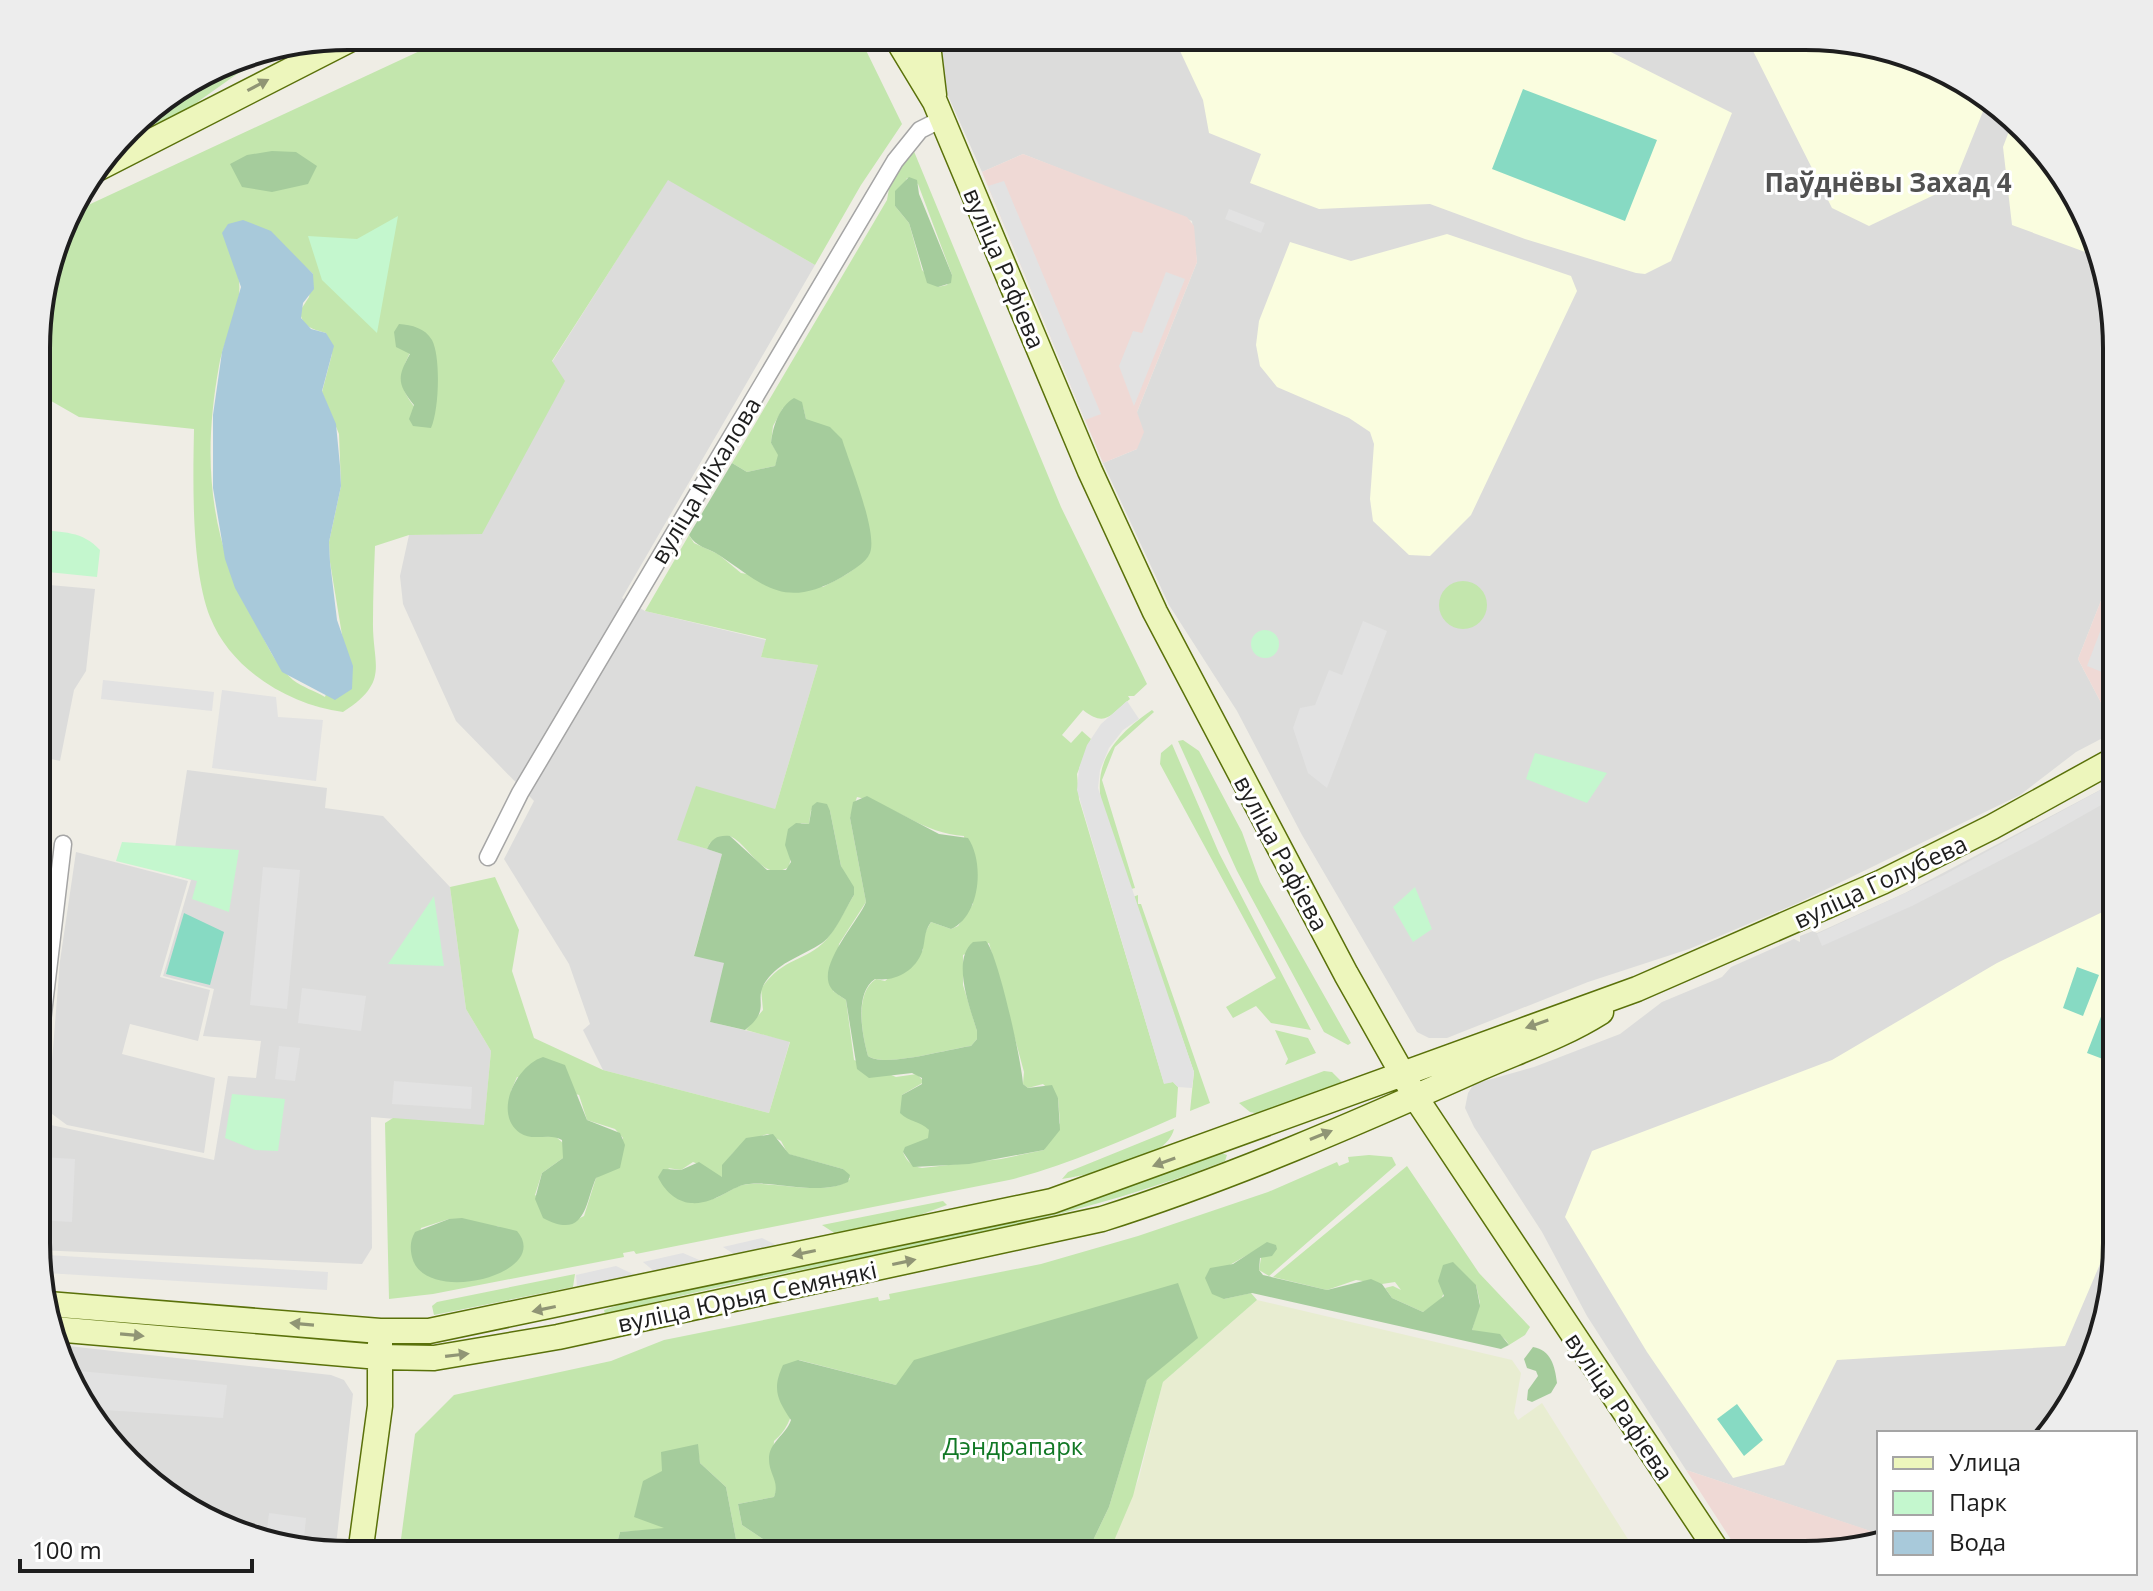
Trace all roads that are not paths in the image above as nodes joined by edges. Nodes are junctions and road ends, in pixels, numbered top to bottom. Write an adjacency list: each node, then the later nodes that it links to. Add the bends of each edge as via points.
1 (903, 50): 4 (main road, вуліца Рафіева)
2 (929, 50): 4 (main road, вуліца Рафіева)
3 (327, 51): 5 (main road, one-way to 3)
4 (938, 110): 8 (street, вуліца Міхалова, via 895,161 520,793); 11 (main road, вуліца Рафіева, via 1155,612)
5 (120, 157)
6 (2103, 766): 10 (main road, вуліца Голубева, via 1882,882)
7 (63, 844): 9 (street)
8 (488, 857)
9 (50, 954)
10 (1637, 989): 11 (main road, вуліца Голубева, one-way to 11); 12 (main road, вуліца Голубева, via 1572,1030)
11 (1401, 1072): 12 (main road, вуліца Рафіева); 15 (main road, вуліца Юрыя Семянякі, one-way to 15, via 1052,1201 502,1318 429,1331)
12 (1416, 1098): 16 (main road, вуліца Юрыя Семянякі, one-way to 12, via 474,1353 1058,1230 1152,1203); 18 (main road, вуліца Рафіева)
13 (57, 1305): 15 (main road, вуліца Юрыя Семянякі, one-way to 13)
14 (63, 1330): 16 (main road, вуліца Юрыя Семянякі, one-way to 16)
15 (380, 1331): 16 (main road)
16 (379, 1357): 17 (main road, via 380,1406)
17 (362, 1541)
18 (1711, 1541)

